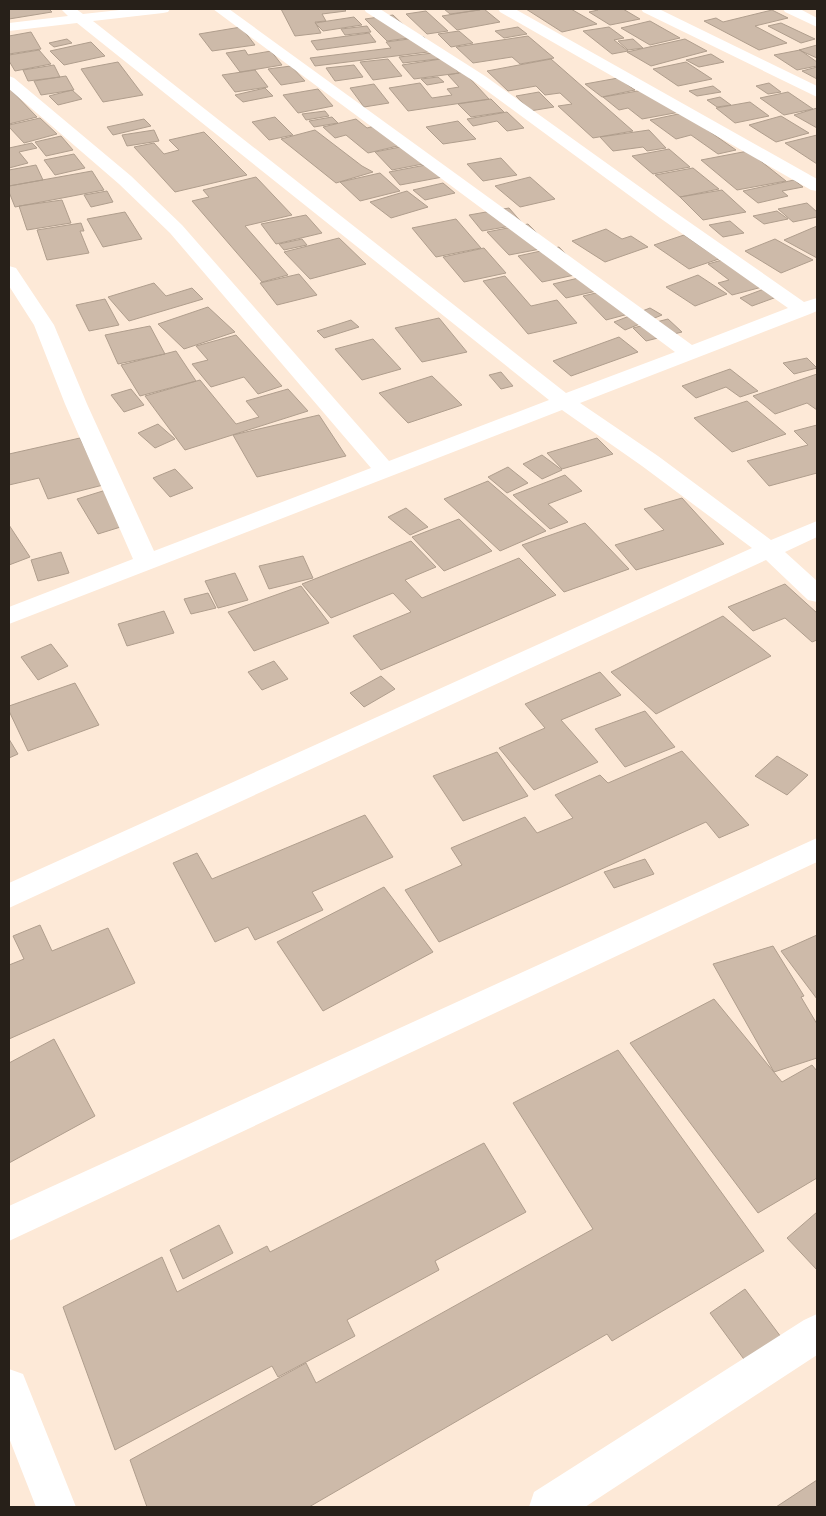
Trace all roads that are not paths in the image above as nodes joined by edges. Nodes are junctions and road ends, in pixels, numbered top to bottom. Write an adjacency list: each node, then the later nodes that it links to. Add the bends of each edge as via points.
1 (163, 9): 7 (street)
2 (220, 9): 15 (street)
3 (371, 9): 14 (street, via 480,79 658,209)
4 (505, 9): 12 (street)
5 (648, 9): 11 (street)
6 (790, 9): 8 (street)
7 (73, 14): 9 (street); 16 (street)
8 (817, 23)
9 (9, 27)
10 (9, 81): 17 (street, via 125,180 176,229)
11 (817, 92)
12 (817, 186)
13 (9, 272): 20 (street, via 44,325)
14 (810, 307): 15 (street)
15 (690, 353): 16 (street)
16 (564, 402): 17 (street); 19 (street)
17 (386, 471): 20 (street)
18 (817, 528): 19 (street)
19 (768, 549): 21 (street); 24 (street)
20 (147, 563): 22 (street)
21 (817, 594)
22 (9, 616)
23 (817, 849): 25 (street)
24 (9, 896)
25 (9, 1224)
26 (817, 1333): 29 (street)
27 (9, 1388): 28 (street)
28 (56, 1507)
29 (549, 1507)

